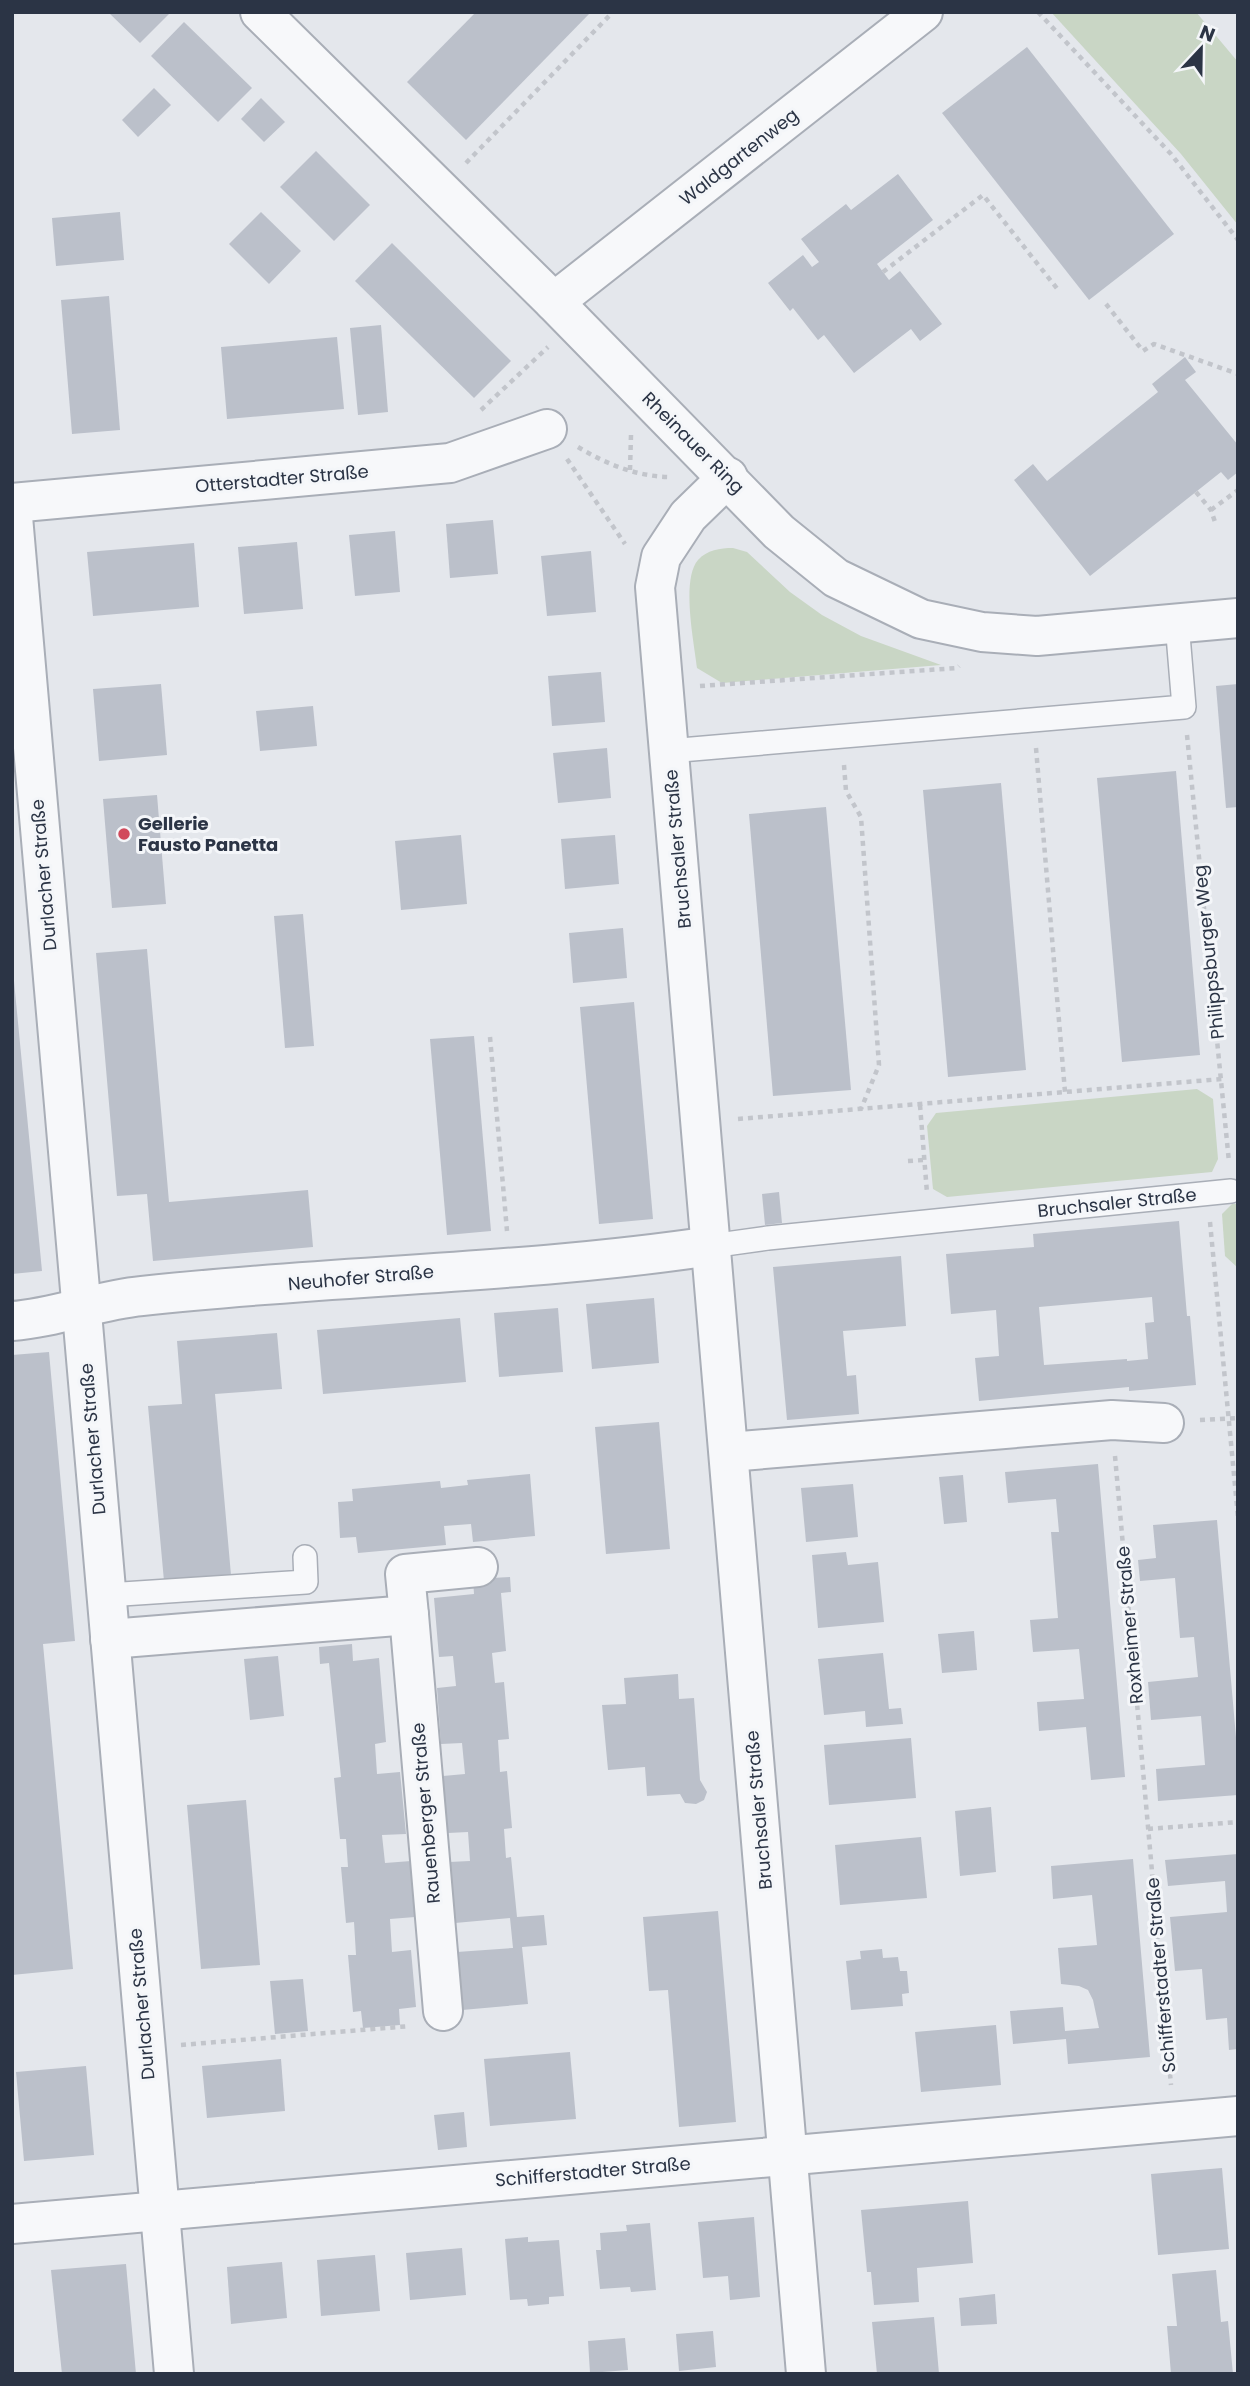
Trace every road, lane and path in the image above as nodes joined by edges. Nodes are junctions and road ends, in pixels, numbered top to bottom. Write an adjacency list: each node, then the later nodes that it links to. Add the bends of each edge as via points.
1 (260, 12): 5 (street, Rheinauer Ring)
2 (613, 12): 5 (path)
3 (923, 12): 9 (street, Waldgartenweg)
4 (1038, 12): 6 (path, via 1171,155)
5 (441, 189): 9 (street, Rheinauer Ring)
6 (1238, 240)
7 (883, 272): 8 (path, via 983,195)
8 (1059, 291)
9 (554, 302): 15 (street, Rheinauer Ring)
10 (1106, 304): 12 (path, via 1143,351 1154,344)
11 (549, 346): 13 (path)
12 (1238, 374)
13 (478, 412)
14 (547, 429): 15 (path, via 600,461 654,477); 18 (street, Otterstadter Straße, via 450,463); 21 (path)
15 (728, 477): 21 (street, Bruchsaler Straße, via 688,516 662,557); 24 (street, Rheinauer Ring, via 779,532 836,578 921,619)
16 (1238, 490): 19 (path)
17 (1196, 492): 19 (path)
18 (12, 504): 42 (street, Durlacher Straße)
19 (1211, 510): 20 (path)
20 (1216, 525)
21 (655, 587): 25 (street, Bruchsaler Straße)
22 (1238, 618): 23 (street, Rheinauer Ring)
23 (1177, 623): 24 (street, Rheinauer Ring, via 1037,636); 26 (lane)
24 (982, 632): 25 (path, via 957,668)
25 (664, 688): 29 (street, Bruchsaler Straße)
26 (1184, 707): 27 (lane); 31 (path, Philippsburger Weg)
27 (1034, 720): 28 (lane); 32 (path)
28 (841, 736): 29 (lane); 34 (path, via 846,791 861,817 879,1065)
29 (669, 751): 35 (street, Bruchsaler Straße)
30 (490, 1037): 41 (path)
31 (1222, 1079): 32 (path); 38 (path, Philippsburger Weg)
32 (1065, 1092): 33 (path)
33 (920, 1104): 34 (path); 36 (path)
34 (861, 1110): 35 (path)
35 (701, 1122): 40 (street, Bruchsaler Straße)
36 (924, 1160): 37 (path); 39 (path)
37 (908, 1161)
38 (1219, 1192): 39 (lane, Bruchsaler Straße); 44 (path, Philippsburger Weg)
39 (929, 1222): 40 (lane, Bruchsaler Straße)
40 (711, 1246): 41 (street, Neuhofer Straße); 48 (street, Bruchsaler Straße)
41 (510, 1267): 42 (street, Neuhofer Straße, via 139,1296)
42 (82, 1308): 43 (street, Neuhofer Straße); 52 (street, Durlacher Straße)
43 (12, 1321)
44 (1230, 1418): 45 (path); 49 (path)
45 (1238, 1418)
46 (1112, 1420): 47 (street); 48 (street); 56 (path, Roxheimer Straße)
47 (1164, 1423)
48 (729, 1452): 61 (street, Bruchsaler Straße)
49 (1238, 1517)
50 (305, 1557): 52 (lane, via 306,1582)
51 (478, 1567): 53 (street, Rauenberger Straße, via 405,1574)
52 (107, 1595): 54 (street, Durlacher Straße)
53 (409, 1615): 54 (street); 57 (street, Rauenberger Straße)
54 (110, 1639): 58 (street, Durlacher Straße)
55 (1238, 1822): 56 (path)
56 (1148, 1829): 60 (path, Schifferstadter Straße)
57 (443, 2011): 58 (path, via 429,2025)
58 (145, 2048): 62 (street, Durlacher Straße)
59 (1238, 2116): 60 (street, Schifferstadter Straße)
60 (1174, 2122): 61 (street, Schifferstadter Straße)
61 (789, 2155): 62 (street, Schifferstadter Straße); 65 (street, Bruchsaler Straße)
62 (160, 2211): 63 (street, Schifferstadter Straße); 64 (street, Durlacher Straße)
63 (12, 2224)
64 (174, 2374)
65 (806, 2374)

